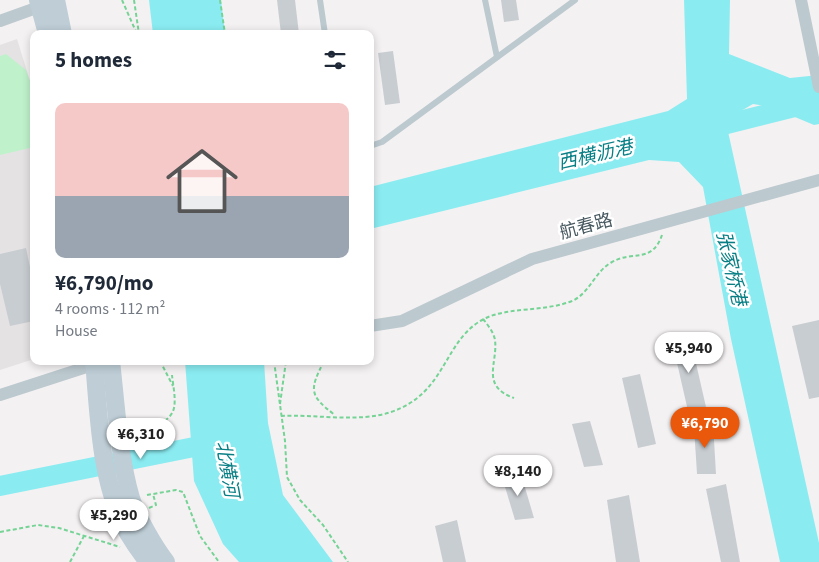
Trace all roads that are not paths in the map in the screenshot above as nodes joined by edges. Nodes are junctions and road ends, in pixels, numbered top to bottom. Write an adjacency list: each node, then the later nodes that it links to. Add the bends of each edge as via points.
1 (320, 0): 9 (lane)
2 (485, 0): 10 (lane)
3 (575, 0): 10 (lane)
4 (801, 0): 11 (street)
5 (49, 1): 6 (street); 7 (street); 8 (street)
6 (0, 22)
7 (48, 30)
8 (61, 30)
9 (324, 30)
10 (497, 57): 12 (lane)
11 (818, 82)
12 (374, 145)
13 (819, 180): 14 (street, 航春路, via 532,258 402,321)
14 (374, 325)
15 (92, 365): 18 (street)
16 (101, 365): 19 (street, via 100,430)
17 (102, 365): 19 (street, via 127,430)
18 (0, 395)
19 (131, 499): 20 (street, via 128,533); 21 (street)
20 (144, 556)
21 (166, 562)

